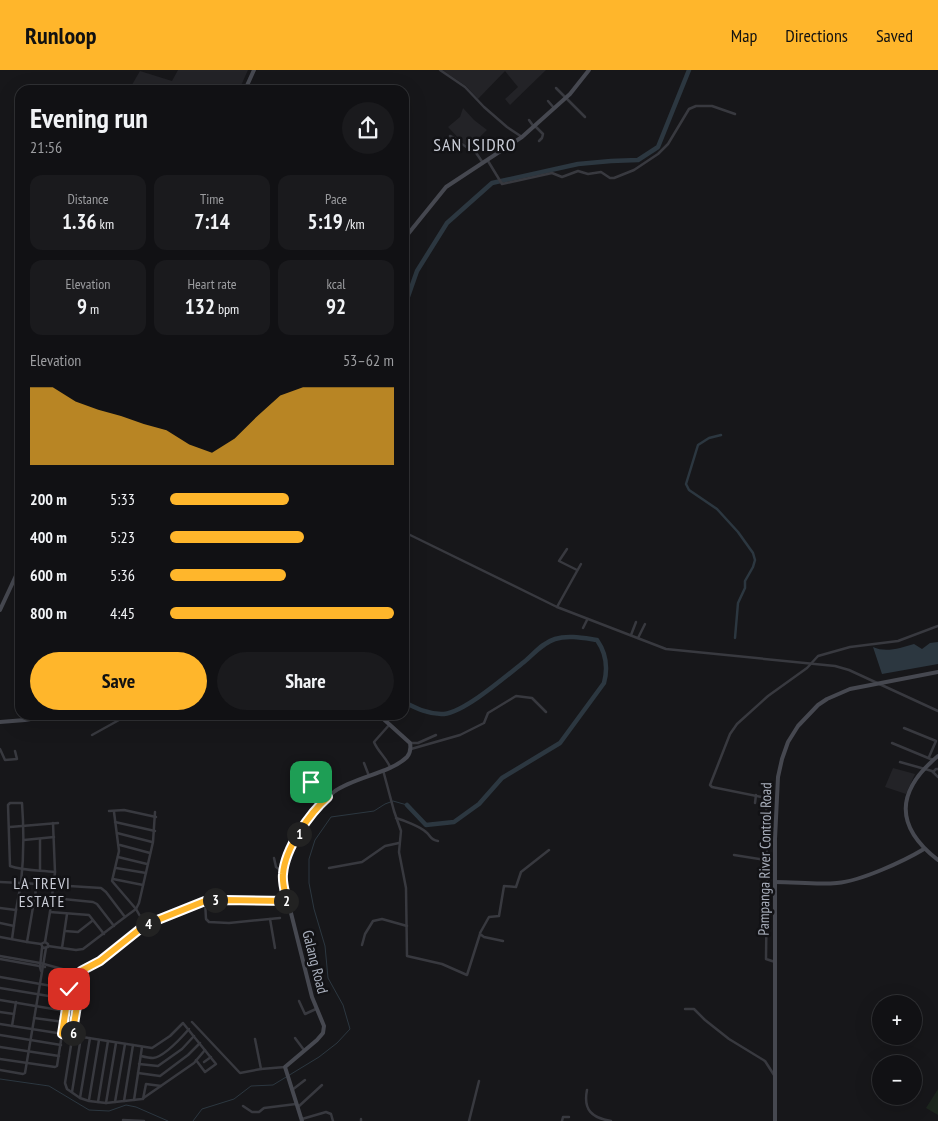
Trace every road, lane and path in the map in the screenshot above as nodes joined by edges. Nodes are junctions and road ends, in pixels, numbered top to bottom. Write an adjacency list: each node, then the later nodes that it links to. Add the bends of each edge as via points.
1 (254, 70): 4 (street)
2 (440, 70): 14 (street, via 465,87 484,107)
3 (590, 70): 6 (street)
4 (247, 85)
5 (556, 88): 6 (street)
6 (566, 97): 8 (street); 10 (street)
7 (548, 101): 8 (street)
8 (554, 108): 12 (street)
9 (735, 114): 18 (street, via 712,106 689,109 658,154 634,170 614,178 601,172 588,174 578,171 562,177 552,173 505,184 500,182)
10 (585, 117)
11 (529, 120): 12 (street)
12 (535, 126): 14 (street); 15 (street, via 543,134)
13 (450, 136): 17 (street, via 468,149)
14 (522, 137): 18 (street)
15 (539, 141)
16 (470, 144): 17 (street)
17 (475, 150): 19 (street)
18 (488, 161): 19 (street)
19 (483, 164): 20 (street, via 446,187)
20 (410, 230)
21 (409, 534): 26 (street)
22 (567, 550): 24 (street, via 559,560)
23 (581, 564): 24 (street)
24 (577, 571): 26 (street)
25 (15, 578): 27 (street)
26 (557, 607): 28 (street)
27 (0, 610)
28 (588, 620): 32 (street); 33 (street)
29 (636, 622): 33 (street)
30 (644, 624): 34 (street)
31 (938, 626): 35 (street, via 895,642 823,654)
32 (583, 628)
33 (631, 636): 34 (street)
34 (638, 638): 35 (street, via 666,649)
35 (812, 662): 37 (street, via 847,669); 66 (street, via 750,712 730,734 710,785)
36 (938, 672): 37 (street, Pampanga River Control Road)
37 (878, 684): 38 (street); 107 (street, Pampanga River Control Road, via 835,695 818,705 793,734 778,777)
38 (938, 711)
39 (546, 712): 51 (street, via 532,698 516,696 488,713 484,723 455,737)
40 (15, 720): 43 (street)
41 (119, 720): 46 (street)
42 (385, 720): 44 (street)
43 (0, 722)
44 (390, 724): 48 (street); 58 (street, via 374,742)
45 (904, 728): 54 (street, via 936,741)
46 (92, 735)
47 (436, 735): 48 (street)
48 (410, 743): 51 (street)
49 (892, 743): 54 (street)
50 (0, 749): 52 (street, via 5,760 17,759)
51 (411, 749): 58 (street, Galang Road, via 406,758)
52 (15, 751)
53 (938, 756): 55 (street)
54 (929, 757): 55 (street)
55 (933, 760): 59 (street)
56 (900, 762): 59 (street)
57 (364, 763): 63 (street)
58 (390, 766): 61 (street, Galang Road)
59 (924, 769): 62 (street); 88 (street, via 912,785 906,802 910,828)
60 (938, 769): 62 (street)
61 (383, 770): 63 (street, Galang Road); 73 (street)
62 (934, 772): 64 (street)
63 (369, 776): 67 (street, Galang Road)
64 (938, 777)
65 (298, 791): 67 (street, via 314,782)
66 (756, 795): 68 (street); 94 (street, via 766,798)
67 (328, 797): 102 (street, Galang Road, via 302,827)
68 (755, 803)
69 (109, 811): 70 (street)
70 (114, 812): 72 (street, via 124,810); 75 (street)
71 (156, 812): 72 (street)
72 (156, 817): 79 (street)
73 (396, 818): 84 (street, via 424,830); 86 (street, via 401,831)
74 (58, 822): 76 (street)
75 (116, 822): 79 (street); 80 (street)
76 (53, 823): 77 (street); 81 (street)
77 (24, 825): 78 (street); 78 (street, via 22,803 10,803); 83 (street)
78 (10, 827): 97 (street, via 10,866)
79 (155, 831): 85 (street)
80 (117, 833): 85 (street); 87 (street)
81 (54, 837): 82 (street); 101 (street)
82 (40, 839): 83 (street); 100 (street)
83 (24, 840): 97 (street)
84 (438, 841)
85 (153, 842): 90 (street)
86 (399, 843): 99 (street, via 385,846 362,862); 128 (street, via 406,888)
87 (120, 845): 90 (street); 92 (street)
88 (924, 849): 95 (street); 107 (street, via 844,882)
89 (549, 850): 131 (street, via 521,872 516,887 504,886 499,916 489,917)
90 (150, 853): 96 (street)
91 (734, 856): 94 (street)
92 (118, 857): 96 (street); 98 (street)
93 (274, 858): 102 (street, via 276,867)
94 (766, 860): 143 (street, via 766,959)
95 (938, 860)
96 (147, 864): 103 (street)
97 (22, 868): 100 (street); 108 (street)
98 (116, 868): 103 (street); 105 (street)
99 (329, 868)
100 (40, 870): 101 (street)
101 (55, 872): 111 (street)
102 (283, 872): 114 (street, Galang Road)
103 (146, 873): 110 (street)
104 (107, 880): 105 (street)
105 (112, 880): 110 (street); 116 (street)
106 (0, 882): 108 (street)
107 (775, 882): 143 (street, Pampanga River Control Road)
108 (21, 883): 109 (street); 117 (street)
109 (37, 884): 111 (street); 135 (street)
110 (143, 885): 116 (street)
111 (54, 886): 112 (street); 120 (street, via 101,888)
112 (53, 898): 118 (street); 127 (street, via 94,902)
113 (205, 901): 114 (street); 122 (street, via 209,922); 125 (street)
114 (287, 901): 155 (street, Galang Road)
115 (0, 908): 117 (street)
116 (136, 909): 120 (street); 125 (street)
117 (16, 910): 126 (street)
118 (50, 912): 119 (street); 136 (street)
119 (67, 914): 123 (street, via 88,915); 129 (street)
120 (125, 917): 127 (street)
121 (280, 918): 122 (street)
122 (270, 919): 141 (street)
123 (93, 920): 129 (street, via 78,932); 130 (street)
124 (0, 923): 126 (street)
125 (145, 925): 145 (street, via 100,961)
126 (14, 926): 133 (street)
127 (114, 926): 130 (street)
128 (407, 926): 131 (street, via 408,956 442,964 465,975); 137 (street, via 382,919 373,921 364,934)
129 (65, 931): 140 (street)
130 (104, 934): 140 (street, via 83,949)
131 (480, 934): 134 (street)
132 (0, 937): 133 (street)
133 (12, 939): 135 (street)
134 (503, 941)
135 (27, 942): 138 (street)
136 (45, 942): 138 (street); 139 (street)
137 (362, 944)
138 (42, 946): 139 (street); 144 (street)
139 (47, 947): 140 (street); 144 (street)
140 (62, 948)
141 (275, 948)
142 (0, 958): 144 (street)
143 (775, 962): 200 (street, Pampanga River Control Road)
144 (42, 965): 145 (street); 147 (street)
145 (81, 971): 169 (street)
146 (0, 977): 147 (street)
147 (39, 983): 149 (street); 151 (street, via 68,988)
148 (0, 988): 149 (street)
149 (37, 994): 151 (street); 154 (street)
150 (0, 1000): 153 (street)
151 (68, 1000): 157 (street)
152 (300, 1001): 155 (street, via 305,1014)
153 (16, 1002): 154 (street); 159 (street)
154 (36, 1006): 157 (street); 160 (street)
155 (316, 1009): 186 (street, Galang Road, via 324,1029 317,1040)
156 (685, 1009): 200 (street, via 693,1008 729,1039 764,1061)
157 (66, 1011): 161 (street)
158 (0, 1012): 159 (street)
159 (14, 1014): 164 (street)
160 (34, 1018): 161 (street); 165 (street)
161 (64, 1022): 168 (street)
162 (192, 1022): 197 (street, via 240,1073)
163 (0, 1024): 164 (street)
164 (12, 1026): 165 (street)
165 (32, 1029): 168 (street); 175 (street)
166 (188, 1029): 170 (street); 184 (street, via 182,1022 154,1048); 189 (street, via 157,1057)
167 (0, 1034): 175 (street)
168 (62, 1034): 169 (street); 181 (street)
169 (72, 1036): 171 (street); 207 (street, via 65,1083)
170 (194, 1036): 179 (street); 195 (street, via 158,1066)
171 (81, 1037): 172 (street); 207 (street)
172 (90, 1038): 176 (street); 208 (street)
173 (295, 1038): 186 (street)
174 (255, 1039): 197 (street)
175 (30, 1040): 181 (street); 187 (street)
176 (99, 1040): 177 (street); 211 (street)
177 (108, 1042): 178 (street); 213 (street)
178 (116, 1043): 180 (street); 215 (street)
179 (200, 1043): 185 (street); 199 (street, via 160,1076)
180 (125, 1044): 182 (street); 214 (street)
181 (61, 1045): 188 (street)
182 (133, 1046): 184 (street); 212 (street)
183 (0, 1047): 187 (street)
184 (142, 1047): 189 (street)
185 (205, 1050): 190 (street); 192 (street)
186 (304, 1050): 196 (street, Galang Road)
187 (28, 1051): 188 (street); 194 (street)
188 (59, 1056): 194 (street, via 56,1067)
189 (141, 1056): 195 (street)
190 (211, 1057): 192 (street, via 216,1064 205,1072); 193 (street)
191 (0, 1058): 194 (street)
192 (196, 1060): 204 (street)
193 (204, 1062)
194 (27, 1063): 198 (street, via 24,1074)
195 (139, 1064): 199 (street)
196 (285, 1068): 197 (street); 205 (street)
197 (261, 1069)
198 (0, 1070)
199 (138, 1073): 210 (street)
200 (774, 1077): 226 (street, Pampanga River Control Road)
201 (305, 1080): 205 (street)
202 (479, 1081): 223 (street)
203 (322, 1085): 216 (street)
204 (162, 1086): 209 (street); 209 (street, via 146,1084)
205 (291, 1088): 216 (street)
206 (587, 1090): 225 (street, via 590,1112 600,1119)
207 (72, 1093): 208 (street)
208 (80, 1098): 211 (street)
209 (143, 1099): 210 (street)
210 (134, 1100): 212 (street)
211 (89, 1101): 213 (street)
212 (124, 1101): 214 (street)
213 (98, 1102): 215 (street)
214 (115, 1102): 215 (street)
215 (106, 1103)
216 (297, 1105): 217 (street, via 264,1108 259,1112); 220 (street)
217 (243, 1106)
218 (569, 1117): 224 (street, via 563,1117)
219 (124, 1120): 221 (street)
220 (302, 1120): 222 (street, via 326,1112 331,1114)
221 (144, 1121)
222 (333, 1121)
223 (469, 1121)
224 (562, 1121)
225 (612, 1121)
226 (775, 1121)

